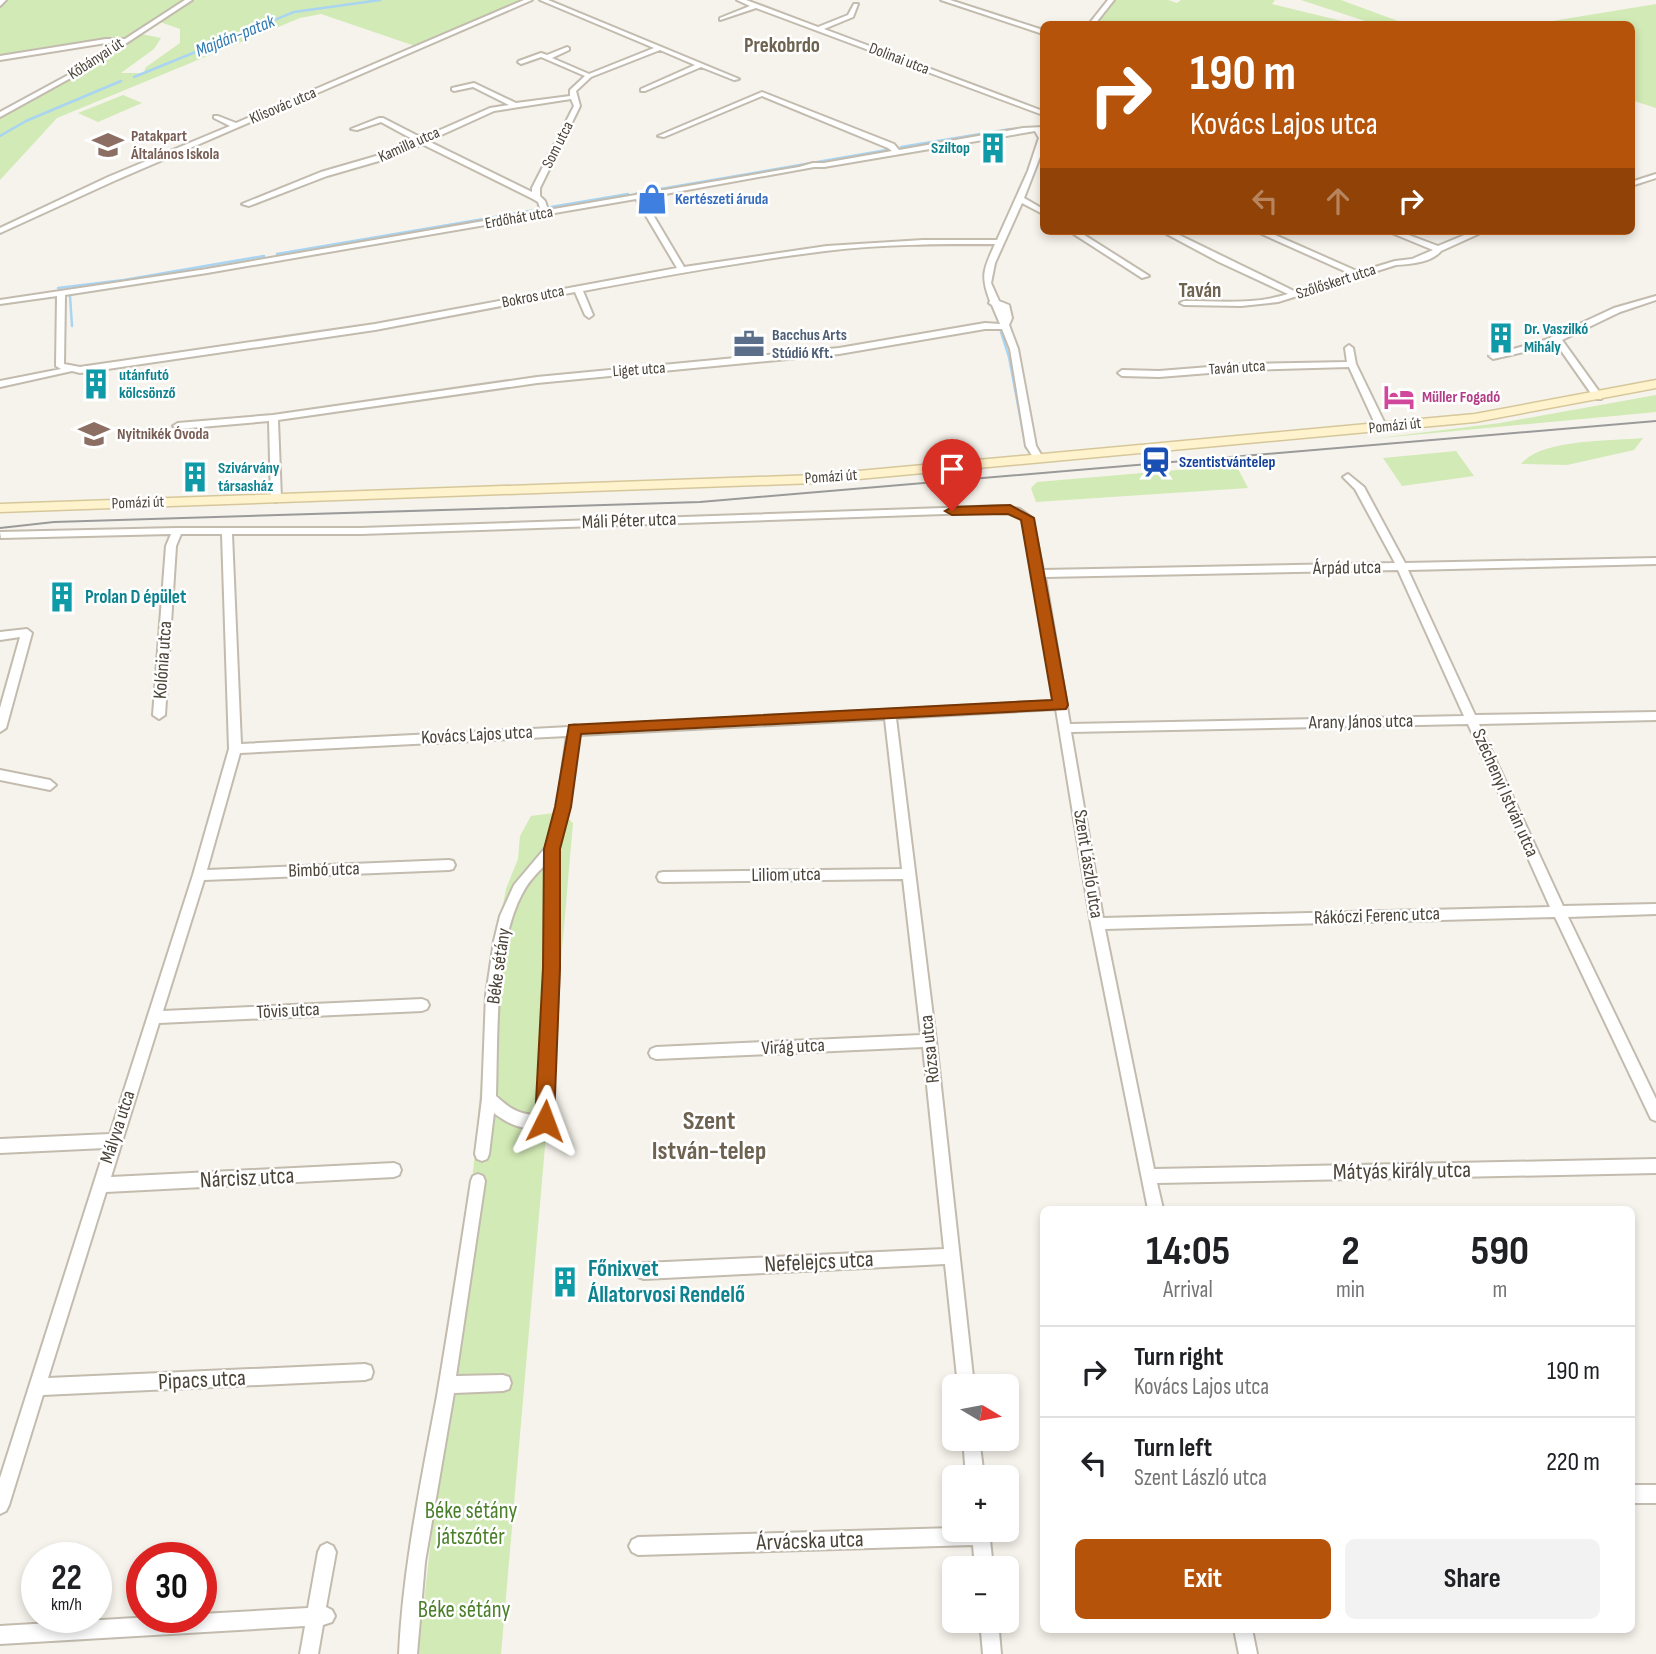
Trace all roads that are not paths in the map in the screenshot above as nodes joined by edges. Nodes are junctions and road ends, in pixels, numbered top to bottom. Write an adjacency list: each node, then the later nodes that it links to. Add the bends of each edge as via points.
1 (189, 0): 13 (street, Kőbányai út)
2 (529, 0): 29 (street, Klisovác utca)
3 (543, 0): 14 (street)
4 (740, 0): 8 (street, Dolinai utca)
5 (944, 0): 12 (street)
6 (1111, 0): 10 (street)
7 (856, 5): 11 (street, via 851,16)
8 (755, 6): 9 (street); 11 (street, Dolinai utca)
9 (722, 19)
10 (1094, 21)
11 (818, 29): 26 (street, Dolinai utca)
12 (1040, 31)
13 (125, 41): 16 (street); 27 (street, Kőbányai út)
14 (660, 48): 19 (street); 20 (street)
15 (567, 49): 17 (street)
16 (0, 58)
17 (546, 58): 18 (street, via 537,55); 20 (street)
18 (521, 62)
19 (700, 65): 21 (street); 23 (street)
20 (589, 76): 24 (street, Som utca, via 572,91)
21 (736, 79)
22 (454, 89): 25 (street, via 474,85)
23 (643, 90)
24 (574, 97): 25 (street, Kamilla utca); 40 (street, Som utca, via 578,101 575,113)
25 (513, 104): 33 (street, Kamilla utca, via 492,108)
26 (1040, 112)
27 (0, 115)
28 (216, 117): 29 (street)
29 (237, 126): 49 (street, Klisovác utca)
30 (355, 129): 33 (street, via 381,120)
31 (1040, 129): 35 (street, Erdőhát utca)
32 (662, 135): 35 (street, via 762,94)
33 (422, 141): 42 (street); 46 (street, Kamilla utca)
34 (1040, 147): 36 (street)
35 (898, 152): 43 (street, Erdőhát utca)
36 (1032, 171): 37 (street); 45 (street)
37 (1040, 173)
38 (1656, 176): 39 (street)
39 (1635, 182): 41 (street)
40 (537, 185): 42 (street); 44 (street, Som utca)
41 (1656, 186)
42 (518, 188): 44 (street)
43 (638, 196): 48 (street, Erdőhát utca); 57 (street)
44 (536, 197): 48 (street)
45 (1020, 199): 47 (street); 55 (street)
46 (246, 204)
47 (1040, 210)
48 (545, 212): 61 (street, Erdőhát utca)
49 (0, 231)
50 (1079, 235): 59 (street)
51 (1173, 235): 62 (street)
52 (1268, 235): 58 (street)
53 (1401, 235): 56 (street)
54 (1471, 235): 56 (street, Szőlőskert utca)
55 (999, 242): 57 (street, Bokros utca, via 827,248); 65 (street, via 987,283)
56 (1438, 249): 58 (street, Szőlőskert utca, via 1413,261)
57 (682, 270): 60 (street, Bokros utca)
58 (1359, 275): 62 (street, Szőlőskert utca)
59 (1145, 276)
60 (578, 289): 67 (street); 73 (street, Bokros utca, via 375,327)
61 (61, 292): 64 (street, Erdőhát utca); 73 (street, via 60,366)
62 (1296, 295): 66 (street, Szőlőskert utca, via 1259,303)
63 (1656, 298): 69 (street)
64 (0, 302)
65 (993, 303): 68 (street); 68 (street, via 1005,305 1008,318)
66 (1184, 303)
67 (589, 315)
68 (1004, 327): 78 (street, Liget utca, via 985,326 839,351 537,380); 81 (street, via 1014,349 1031,446)
69 (1558, 339): 71 (street); 77 (street)
70 (1349, 348): 72 (street)
71 (1493, 356)
72 (1352, 364): 74 (street, Taván utca); 80 (street)
73 (68, 369): 75 (street, Bokros utca)
74 (1122, 373)
75 (0, 384)
76 (1656, 384): 77 (main road, Pomázi út)
77 (1598, 397): 80 (main road, Pomázi út)
78 (273, 418): 79 (street); 83 (street)
79 (178, 426)
80 (1382, 428): 81 (main road, Pomázi út)
81 (1038, 458): 83 (main road, Pomázi út, via 803,479)
82 (1348, 477): 90 (street, Széchenyi István utca, via 1366,498)
83 (276, 499): 84 (main road, Pomázi út)
84 (0, 508)
85 (1027, 518): 87 (street, Máli Péter utca, via 1002,509); 91 (street, Szent László utca)
86 (177, 531): 87 (street); 88 (street); 95 (street, Kolónia utca, via 171,546)
87 (227, 533): 101 (street)
88 (1, 536)
89 (1656, 561): 90 (street, Árpád utca)
90 (1402, 567): 91 (street, Árpád utca); 97 (street, Széchenyi István utca)
91 (1039, 574): 93 (street, Szent László utca)
92 (0, 636): 98 (street, via 27,633)
93 (1060, 705): 94 (street, Kovács Lajos utca); 99 (street, Szent László utca)
94 (890, 713): 100 (street, Kovács Lajos utca); 106 (street, Rózsa utca)
95 (159, 715)
96 (1656, 716): 97 (street, Arany János utca)
97 (1472, 720): 99 (street, Arany János utca); 110 (street, Széchenyi István utca)
98 (0, 728)
99 (1066, 728): 111 (street, Szent László utca)
100 (574, 729): 101 (street, Kovács Lajos utca); 104 (street, Béke sétány)
101 (235, 748): 107 (street, Mályva utca)
102 (0, 775): 103 (street)
103 (50, 785)
104 (552, 849): 116 (street, Béke sétány, via 515,894 505,919 492,1002); 116 (street, Béke sétány, via 545,1121 523,1123)
105 (449, 865): 107 (street, Bimbó utca)
106 (910, 874): 108 (street, Liliom utca); 114 (street, Rózsa utca)
107 (199, 875): 113 (street, Mályva utca)
108 (663, 877)
109 (1656, 909): 110 (street, Rákóczi Ferenc utca)
110 (1559, 912): 111 (street, Rákóczi Ferenc utca); 117 (street, Széchenyi István utca)
111 (1097, 924): 123 (street, Szent László utca)
112 (422, 1005): 113 (street, Tövis utca)
113 (153, 1017): 118 (street, Mályva utca)
114 (929, 1041): 115 (street, Virág utca); 127 (street, Rózsa utca)
115 (656, 1053)
116 (489, 1099): 120 (street, Béke sétány)
117 (1656, 1114)
118 (114, 1141): 119 (street); 125 (street, Mályva utca)
119 (0, 1146)
120 (482, 1154)
121 (1656, 1166): 123 (street, Mátyás király utca)
122 (394, 1170): 125 (street, Nárcisz utca)
123 (1148, 1176): 126 (street, Szent László utca)
124 (478, 1181): 132 (street)
125 (100, 1185): 133 (street, Mályva utca)
126 (1154, 1206)
127 (952, 1256): 128 (street, Nefelejcs utca); 130 (street, Rózsa utca)
128 (644, 1271)
129 (365, 1372): 133 (street, Pipacs utca)
130 (965, 1374)
131 (503, 1383): 132 (street)
132 (447, 1385): 145 (street, via 409,1611)
133 (39, 1387): 136 (street, Mályva utca)
134 (1635, 1494): 135 (street)
135 (1656, 1494)
136 (0, 1505)
137 (942, 1534): 138 (street, Árvácska utca)
138 (638, 1546)
139 (327, 1552): 140 (street)
140 (321, 1617): 143 (street); 144 (street)
141 (990, 1633): 146 (street)
142 (1244, 1633): 147 (street)
143 (0, 1635)
144 (309, 1654)
145 (408, 1654)
146 (992, 1654)
147 (1248, 1654)

